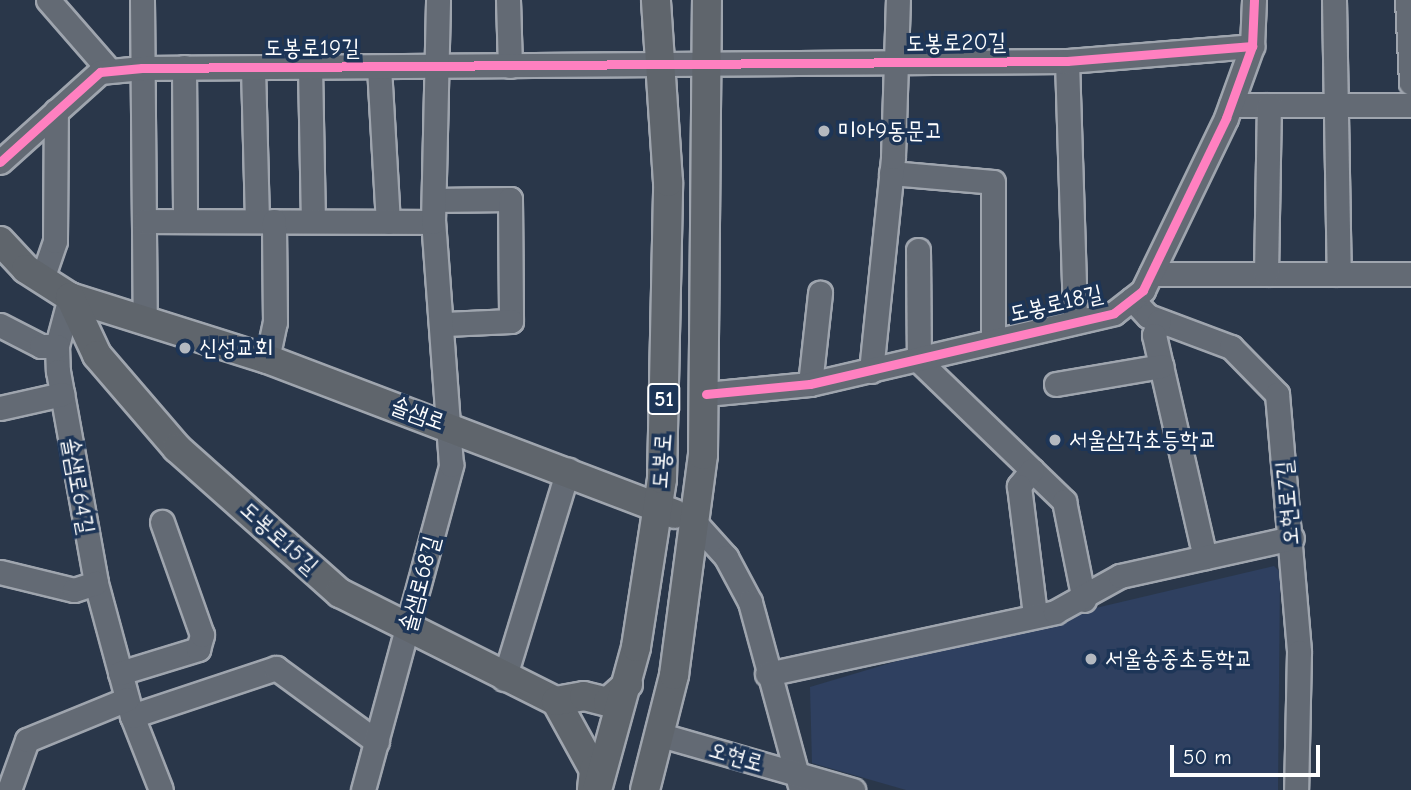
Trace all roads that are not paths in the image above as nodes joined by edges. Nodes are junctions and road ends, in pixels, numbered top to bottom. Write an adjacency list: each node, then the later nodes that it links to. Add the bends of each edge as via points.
1 (48, 0): 23 (street)
2 (142, 0): 20 (street)
3 (438, 0): 19 (street, 솔샘로68길)
4 (508, 0): 16 (street)
5 (656, 0): 14 (main road, 도봉로 / 51)
6 (707, 0): 15 (main road, 도봉로 / 51)
7 (898, 0): 13 (street)
8 (1254, 0): 11 (street, 도봉로18길)
9 (1334, 0): 27 (street)
10 (1407, 0): 24 (street)
11 (1252, 46): 12 (street, 도봉로20길); 25 (street, 도봉로18길)
12 (1067, 61): 13 (street, 도봉로20길); 49 (street, 도봉로18길)
13 (899, 63): 15 (street, 도봉로20길); 31 (street)
14 (659, 64): 15 (street, 도봉로20길); 16 (street, 도봉로19길); 67 (main road, 도봉로 / 51, via 668,182)
15 (706, 64): 62 (main road, 도봉로 / 51)
16 (510, 66): 19 (street, 도봉로19길)
17 (310, 67): 18 (street, 도봉로19길); 22 (street, 도봉로19길); 36 (street, 도봉로19길)
18 (379, 67): 19 (street, 도봉로19길); 37 (street, 도봉로19길)
19 (439, 67): 32 (street, 솔샘로68길)
20 (142, 68): 21 (street, 도봉로19길); 23 (street, 도봉로19길); 33 (street)
21 (184, 68): 22 (street, 도봉로19길); 34 (street)
22 (253, 68): 35 (street, 도봉로19길)
23 (110, 71): 29 (street, 도봉로19길, via 100,72)
24 (1411, 83)
25 (1231, 105): 26 (street); 40 (street, 도봉로18길)
26 (1269, 105): 27 (street); 41 (street)
27 (1340, 105): 28 (street); 42 (street)
28 (1411, 105)
29 (56, 111): 30 (street, 도봉로19길); 44 (street, via 55,241)
30 (0, 162)
31 (891, 173): 53 (street, via 993,182); 58 (street)
32 (433, 211): 37 (street); 51 (street, 솔샘로68길); 51 (street, via 510,199 511,321)
33 (145, 221): 34 (street); 48 (street)
34 (185, 221): 35 (street)
35 (265, 221): 36 (street); 55 (street, via 275,322)
36 (313, 221): 37 (street)
37 (388, 222)
38 (0, 241): 44 (main road, 솔샘로)
39 (918, 250): 56 (street)
40 (1151, 274): 41 (street); 47 (street, 도봉로18길)
41 (1266, 274): 42 (street)
42 (1339, 274): 43 (street)
43 (1411, 274)
44 (42, 279): 46 (main road, 솔샘로)
45 (820, 293): 59 (street)
46 (70, 297): 48 (main road, 솔샘로); 54 (street, 솔샘로64길); 76 (main road, 도봉로15길, via 97,355 177,447 340,593)
47 (1132, 299): 49 (street, 도봉로18길, via 1114,313); 50 (street, 오현로7길)
48 (145, 318): 55 (main road, 솔샘로)
49 (1075, 321): 53 (street, 도봉로18길)
50 (1159, 321): 57 (street, via 1154,335); 70 (street, 오현로7길, via 1231,347 1277,394)
51 (445, 324): 64 (street, 솔샘로68길)
52 (0, 325): 54 (street, via 41,345)
53 (993, 338): 56 (street, 도봉로18길)
54 (57, 346): 61 (street, 솔샘로64길)
55 (267, 359): 64 (main road, 솔샘로)
56 (919, 361): 58 (street, 도봉로18길); 66 (street)
57 (1161, 366): 60 (street); 71 (street)
58 (871, 371): 59 (street, 도봉로18길)
59 (810, 384): 62 (street, 도봉로18길)
60 (1056, 384)
61 (62, 394): 63 (street); 73 (street, 솔샘로64길)
62 (706, 394): 69 (main road, 도봉로 / 51)
63 (0, 408)
64 (446, 424): 65 (main road, 솔샘로); 76 (street, 솔샘로68길, via 451,466)
65 (568, 470): 67 (main road, 솔샘로); 79 (street)
66 (1032, 470): 74 (street, via 1064,501); 75 (street, via 1019,486)
67 (658, 508): 69 (main road, 솔샘로); 80 (main road, 도봉로 / 51)
68 (162, 522): 77 (street, via 202,635 198,649)
69 (698, 526): 78 (street, via 739,579); 83 (main road, 도봉로 / 51)
70 (1292, 538): 71 (street); 92 (street, 오현로7길, via 1299,652)
71 (1205, 557): 74 (street, via 1120,576)
72 (0, 572): 73 (street, via 74,590)
73 (96, 583): 77 (street, 솔샘로64길)
74 (1084, 600): 75 (street)
75 (1035, 614): 78 (street)
76 (408, 628): 79 (main road, 도봉로15길); 84 (street, 솔샘로68길)
77 (120, 673): 82 (street, 솔샘로64길)
78 (767, 674): 85 (street)
79 (504, 679): 81 (main road, 도봉로15길)
80 (628, 684): 81 (main road, via 608,702 584,696); 89 (main road, 도봉로 / 51)
81 (556, 701): 89 (main road, via 594,770)
82 (130, 708): 84 (street, via 276,668); 87 (street, via 27,740); 88 (street, 솔샘로64길)
83 (661, 735): 85 (street, 오현로); 90 (main road, 도봉로 / 51)
84 (377, 742): 86 (street, 솔샘로68길)
85 (799, 782): 91 (street, 오현로)
86 (359, 788)
87 (9, 790)
88 (161, 790)
89 (594, 790)
90 (645, 790)
91 (853, 790)
92 (1296, 790)

